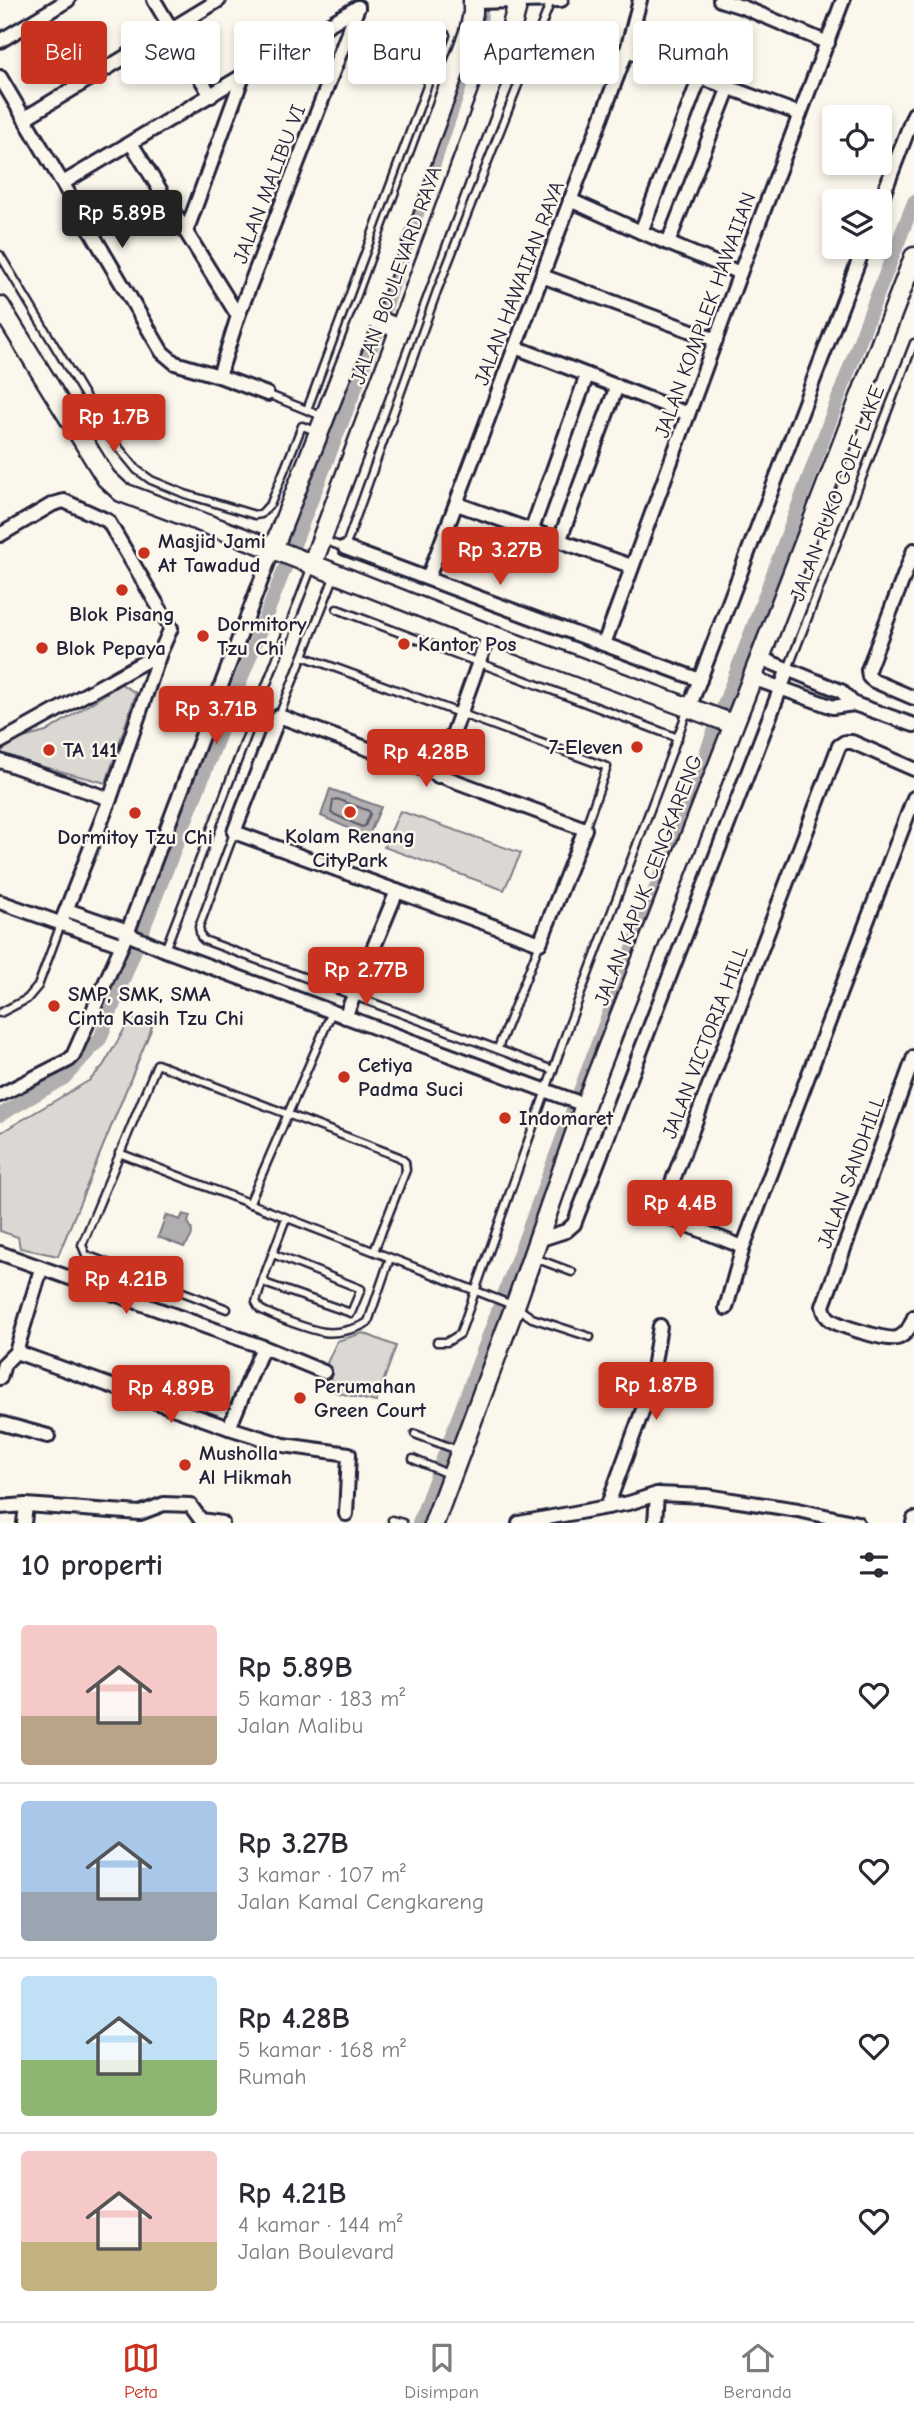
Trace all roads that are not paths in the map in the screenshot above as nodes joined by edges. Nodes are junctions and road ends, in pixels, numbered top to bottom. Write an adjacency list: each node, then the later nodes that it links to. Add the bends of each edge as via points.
1 (68, 0): 16 (street)
2 (154, 0): 13 (street)
3 (219, 0): 14 (street)
4 (561, 0): 9 (street)
5 (640, 0): 18 (street, JALAN HAWAIIAN RAYA)
6 (720, 0): 12 (street)
7 (844, 0): 17 (street, JALAN KOMPLEK HAWAIIAN)
8 (513, 1): 9 (street); 10 (street); 47 (street, JALAN BOULEVARD RAYA, via 510,34)
9 (551, 1): 48 (lane)
10 (476, 2): 35 (street, JALAN BOULEVARD RAYA)
11 (356, 4): 15 (street); 50 (street, JALAN MALIBU VI)
12 (746, 4): 17 (street)
13 (166, 21)
14 (184, 21)
15 (329, 21)
16 (0, 41)
17 (828, 43): 30 (street, JALAN KOMPLEK HAWAIIAN)
18 (626, 50): 19 (street); 38 (street, JALAN HAWAIIAN RAYA)
19 (633, 52)
20 (121, 59): 32 (street)
21 (0, 77): 32 (street)
22 (234, 82): 29 (street)
23 (204, 84): 29 (street)
24 (240, 84): 39 (street)
25 (429, 84): 34 (lane)
26 (697, 84): 40 (street)
27 (721, 84): 28 (street)
28 (729, 87): 30 (street); 41 (street)
29 (211, 96): 33 (street)
30 (800, 114): 45 (street, JALAN KOMPLEK HAWAIIAN)
31 (914, 114): 37 (street)
32 (25, 118): 36 (street)
33 (131, 143): 36 (street); 39 (street)
34 (400, 159): 35 (lane); 61 (lane)
35 (419, 163): 51 (street, JALAN BOULEVARD RAYA)
36 (63, 183): 57 (street, via 162,352 175,363)
37 (885, 189)
38 (570, 200): 40 (street); 46 (street, JALAN HAWAIIAN RAYA)
39 (186, 232): 50 (street)
40 (641, 232): 41 (street)
41 (668, 243): 45 (street)
42 (0, 255): 60 (lane)
43 (914, 257): 86 (street, JALAN KAPUK CENGKARENG)
44 (859, 259): 90 (street)
45 (740, 273): 53 (street, JALAN KOMPLEK HAWAIIAN)
46 (542, 276): 53 (street); 55 (street, JALAN HAWAIIAN RAYA)
47 (416, 286): 48 (lane); 52 (street, JALAN BOULEVARD RAYA)
48 (437, 291): 74 (lane)
49 (0, 306): 63 (street)
50 (238, 316): 57 (street, JALAN MALIBU VI)
51 (367, 316): 52 (street); 64 (street, JALAN BOULEVARD RAYA)
52 (397, 329): 73 (street, JALAN BOULEVARD RAYA)
53 (716, 340): 62 (street, JALAN KOMPLEK HAWAIIAN)
54 (914, 343): 88 (lane, JALAN RUKO GOLF LAKE)
55 (515, 347): 56 (street); 68 (street, JALAN HAWAIIAN RAYA)
56 (587, 375): 58 (street); 70 (street)
57 (219, 376): 59 (street)
58 (617, 386): 62 (street); 72 (street)
59 (267, 394): 61 (lane)
60 (93, 408): 63 (lane); 67 (lane, via 136,470)
61 (307, 410): 64 (lane)
62 (688, 414): 78 (street, JALAN KOMPLEK HAWAIIAN)
63 (71, 422): 69 (street, via 114,486)
64 (323, 425): 65 (lane, via 302,426); 66 (street, JALAN BOULEVARD RAYA)
65 (278, 485): 66 (lane); 67 (lane, via 268,509 255,515)
66 (296, 491): 76 (street, JALAN BOULEVARD RAYA)
67 (185, 494): 69 (lane)
68 (457, 503): 70 (street); 80 (street, JALAN HAWAIIAN RAYA)
69 (178, 514): 76 (street)
70 (532, 529): 72 (street)
71 (0, 535): 84 (street, via 64,501 107,521 170,626 171,634)
72 (560, 539): 78 (street)
73 (322, 540): 74 (lane); 77 (street, JALAN BOULEVARD RAYA)
74 (345, 548): 80 (street)
75 (914, 550): 92 (street, via 868,670 874,681)
76 (278, 551): 77 (street); 112 (street)
77 (308, 563): 79 (street); 115 (lane)
78 (631, 566): 83 (street, JALAN KOMPLEK HAWAIIAN)
79 (335, 575): 82 (street); 85 (lane)
80 (428, 578): 83 (street)
81 (337, 609): 87 (lane)
82 (489, 634): 87 (street); 94 (street)
83 (604, 644): 90 (street)
84 (160, 653): 100 (street); 105 (street)
85 (303, 656): 95 (lane); 96 (lane)
86 (760, 658): 88 (street); 89 (street, JALAN KAPUK CENGKARENG)
87 (479, 663): 95 (street); 99 (lane)
88 (788, 669): 91 (street); 93 (street, via 841,691)
89 (752, 678): 91 (street); 97 (street, JALAN KAPUK CENGKARENG)
90 (700, 680): 94 (street)
91 (780, 689): 93 (street, via 833,707); 130 (street, via 574,1224)
92 (914, 698)
93 (855, 704): 98 (street)
94 (697, 711): 97 (street); 99 (lane)
95 (462, 713): 103 (street); 106 (lane, via 607,767)
96 (279, 716): 103 (street); 107 (street)
97 (731, 723): 124 (street, JALAN KAPUK CENGKARENG)
98 (914, 725)
99 (678, 738): 121 (lane)
100 (0, 742)
101 (0, 761): 105 (street)
102 (914, 769): 129 (street, JALAN VICTORIA HILL, via 852,742 839,746 663,1206 667,1217)
103 (439, 776): 106 (street)
104 (914, 798): 129 (street)
105 (110, 799): 110 (street)
106 (585, 829): 113 (street)
107 (234, 832): 108 (street); 116 (lane, via 199,927 201,937)
108 (397, 891): 113 (street); 116 (street)
109 (0, 902): 111 (street)
110 (66, 910): 111 (street); 112 (street)
111 (61, 923): 114 (street); 117 (lane, via 37,986 27,999)
112 (133, 936): 114 (street); 115 (street)
113 (540, 943): 119 (lane)
114 (122, 945): 123 (street, via 73,1056)
115 (161, 948): 118 (street)
116 (354, 995): 118 (street); 119 (lane)
117 (0, 1013)
118 (338, 1014): 122 (street); 125 (lane)
119 (498, 1048): 121 (lane)
120 (914, 1057): 142 (street, JALAN SANDHILL, via 824,1300 824,1313 833,1321 889,1339 903,1335)
121 (553, 1070): 122 (lane)
122 (547, 1090): 124 (street); 138 (lane)
123 (0, 1095)
124 (583, 1105): 130 (street, JALAN KAPUK CENGKARENG)
125 (288, 1113): 126 (lane, via 157,1063); 127 (lane); 131 (lane, via 405,1162 406,1170)
126 (119, 1153): 127 (lane); 141 (lane, via 82,1245 86,1255)
127 (249, 1204): 128 (lane)
128 (286, 1218): 131 (lane); 133 (lane)
129 (743, 1247): 140 (street)
130 (535, 1248): 136 (lane); 139 (street, JALAN KAPUK CENGKARENG)
131 (374, 1251): 134 (lane)
132 (0, 1253): 135 (street)
133 (273, 1254): 137 (lane); 137 (lane, via 356,1286 361,1289 356,1303 346,1312)
134 (390, 1258): 137 (lane, via 368,1322 342,1330 326,1332 260,1309 256,1302); 138 (lane)
135 (41, 1269): 146 (street); 147 (street)
136 (572, 1272)
137 (263, 1279)
138 (477, 1292): 139 (lane); 145 (lane, via 460,1334)
139 (513, 1305): 144 (lane, via 532,1318); 155 (street, JALAN KAPUK CENGKARENG)
140 (726, 1308)
141 (227, 1309)
142 (914, 1317)
143 (660, 1326): 161 (street, via 649,1393)
144 (590, 1337)
145 (437, 1342)
146 (263, 1347): 149 (street); 152 (street)
147 (16, 1352): 148 (street); 152 (street)
148 (2, 1364): 150 (street)
149 (324, 1372)
150 (0, 1378)
151 (0, 1423): 154 (street)
152 (229, 1429): 162 (street, via 284,1445 349,1454)
153 (415, 1434): 155 (lane)
154 (48, 1436)
155 (459, 1450): 157 (street, JALAN KAPUK CENGKARENG)
156 (413, 1459): 157 (lane)
157 (449, 1474): 168 (street, JALAN KAPUK CENGKARENG)
158 (657, 1494): 161 (street); 163 (street, via 706,1496); 170 (street)
159 (26, 1505): 160 (street); 165 (street); 166 (street, via 140,1513 164,1504 190,1505 201,1520)
160 (0, 1507)
161 (607, 1507): 169 (street)
162 (346, 1514)
163 (798, 1517): 171 (street)
164 (392, 1520): 167 (lane)
165 (24, 1523)
166 (222, 1523)
167 (403, 1523)
168 (434, 1523)
169 (519, 1523)
170 (655, 1523)
171 (857, 1523)

